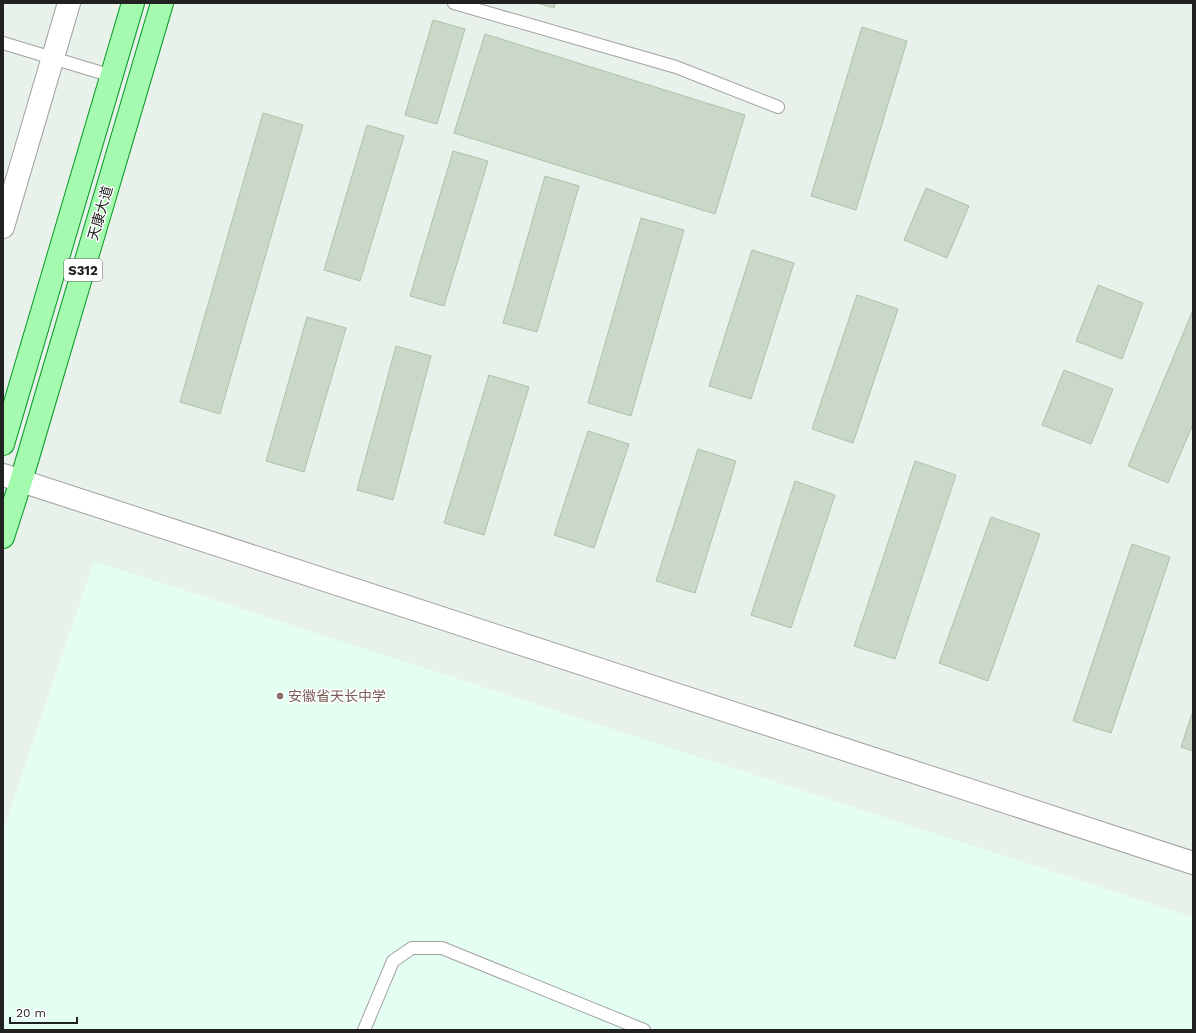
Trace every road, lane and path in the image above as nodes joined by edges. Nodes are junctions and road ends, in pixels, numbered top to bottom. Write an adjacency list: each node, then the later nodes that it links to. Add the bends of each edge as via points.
1 (69, 3): 8 (street)
2 (133, 3): 6 (main road, 天康大道)
3 (162, 3): 10 (main road, 天康大道 / S312)
4 (454, 3): 7 (lane, via 676,67)
5 (3, 43): 6 (lane)
6 (112, 76): 9 (main road, 天康大道)
7 (778, 107)
8 (3, 227)
9 (3, 444)
10 (12, 478): 11 (main road, 天康大道 / S312); 12 (street)
11 (3, 537)
12 (1193, 863)
13 (364, 1030): 14 (lane, via 393,961 412,948 442,948)
14 (644, 1030)

